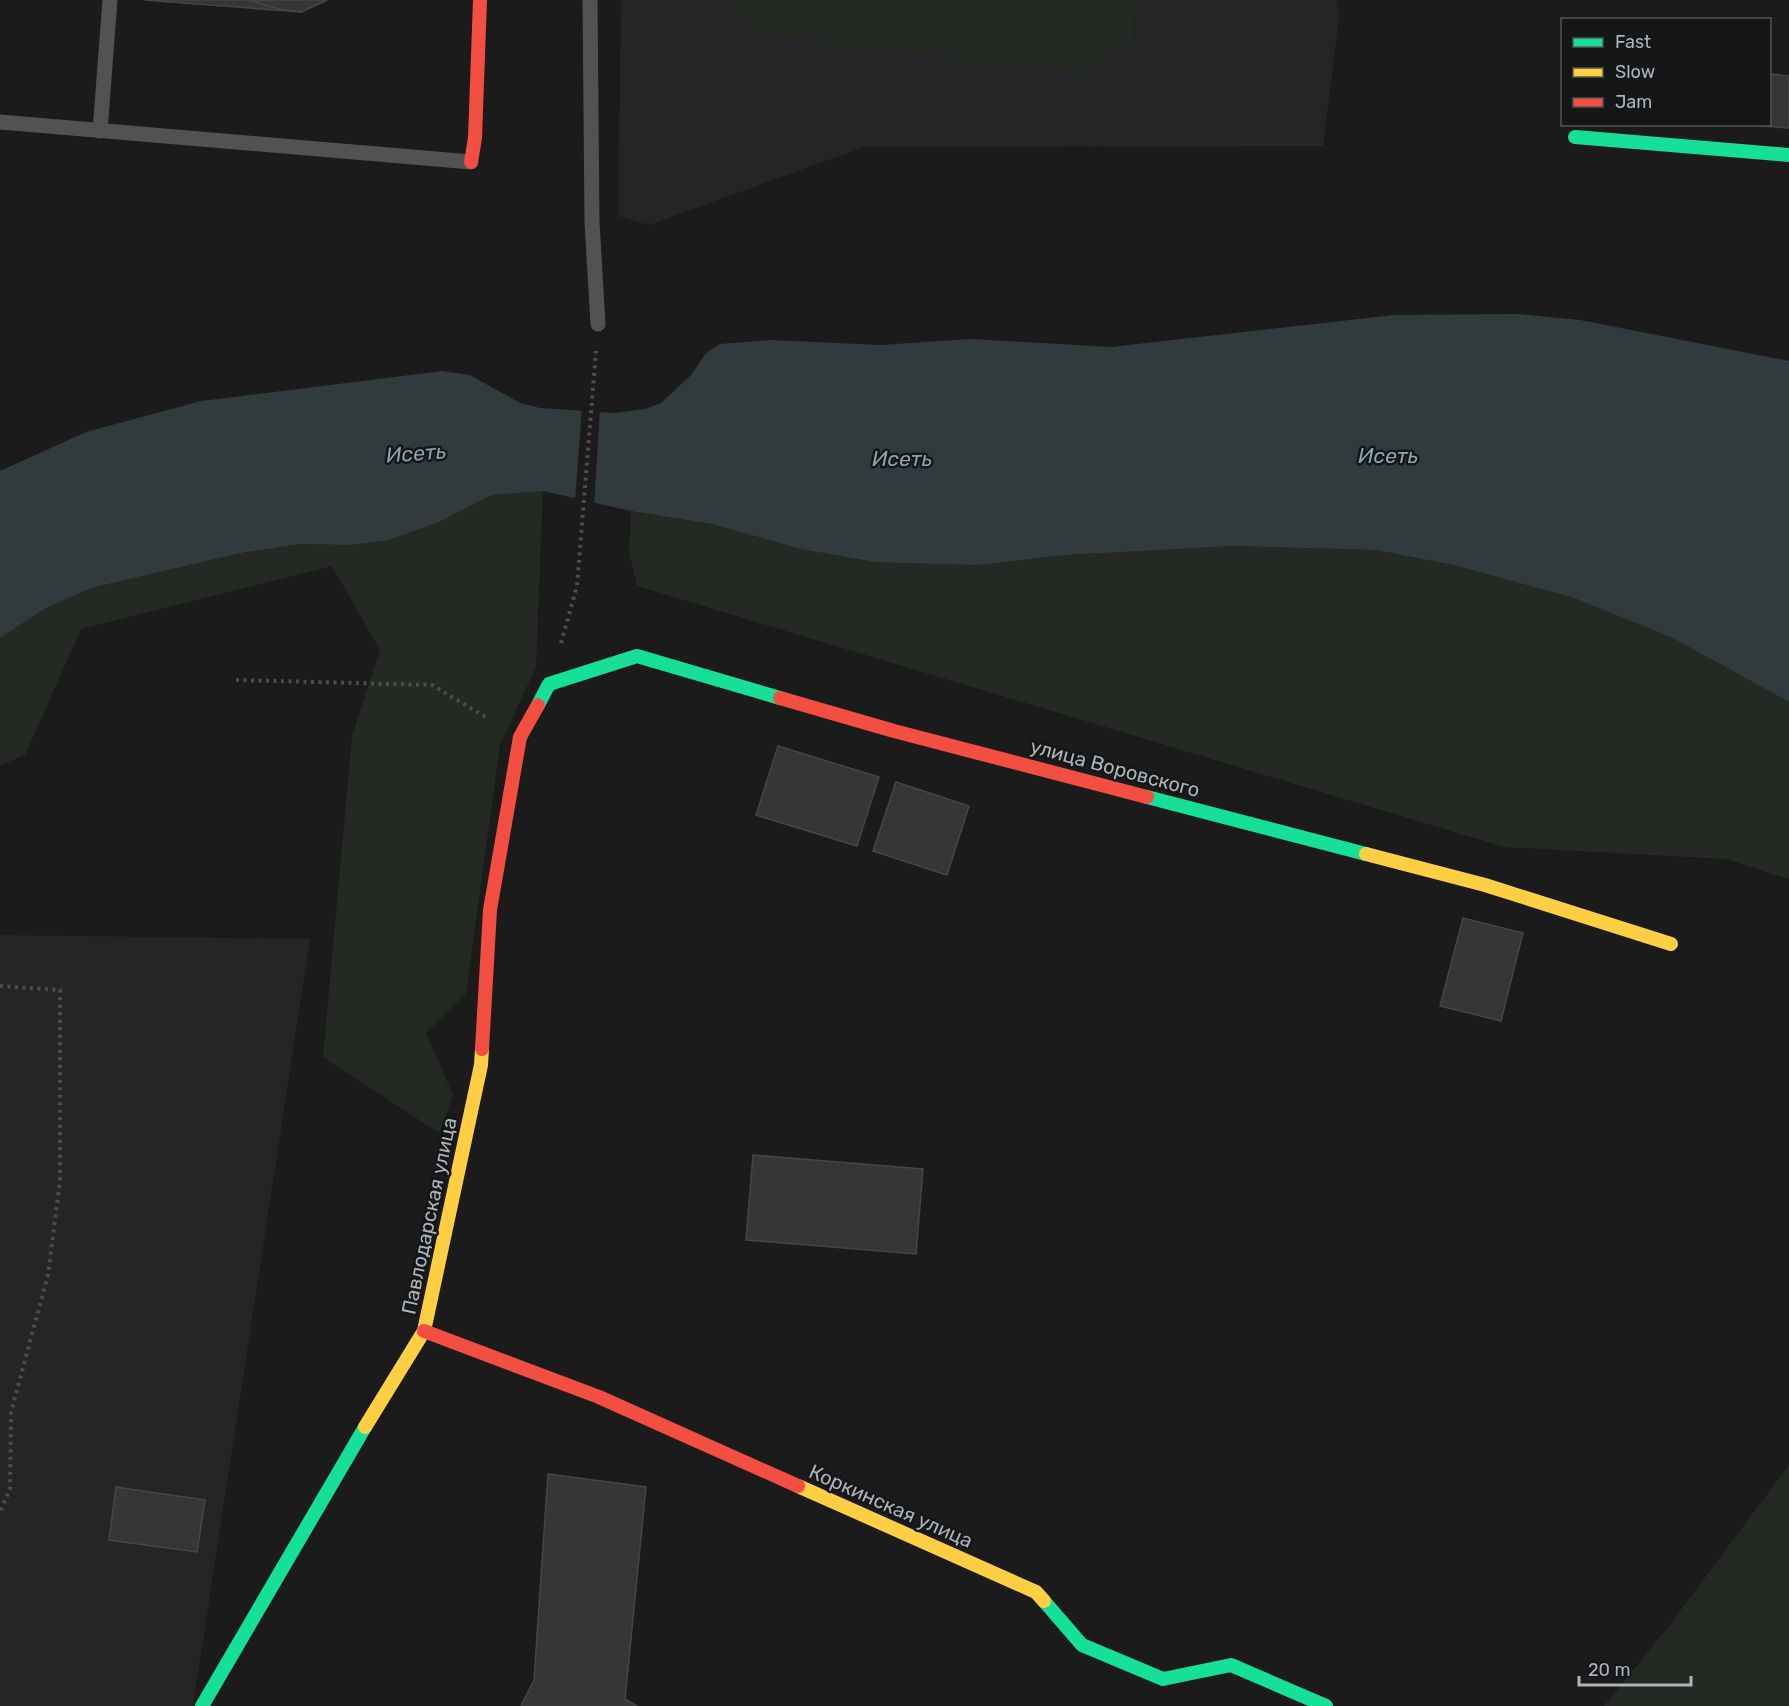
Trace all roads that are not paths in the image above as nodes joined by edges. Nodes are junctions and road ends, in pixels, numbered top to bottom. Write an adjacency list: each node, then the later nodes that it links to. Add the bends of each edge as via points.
1 (110, 0): 5 (lane)
2 (480, 0): 8 (street)
3 (590, 0): 9 (lane, via 592,222)
4 (0, 122): 5 (lane)
5 (100, 131): 8 (lane)
6 (1575, 137): 7 (street)
7 (1789, 155)
8 (471, 162)
9 (598, 324)
10 (549, 684): 11 (street, улица Воровского, via 638,656 906,734 1485,885); 12 (street, Павлодарская улица, via 520,737 490,910 481,1065)
11 (1671, 944)
12 (424, 1331): 13 (street, Павлодарская улица, via 331,1482); 14 (street, Коркинская улица, via 599,1397 1036,1592 1082,1645 1163,1679 1231,1665)
13 (202, 1706)
14 (1326, 1706)

